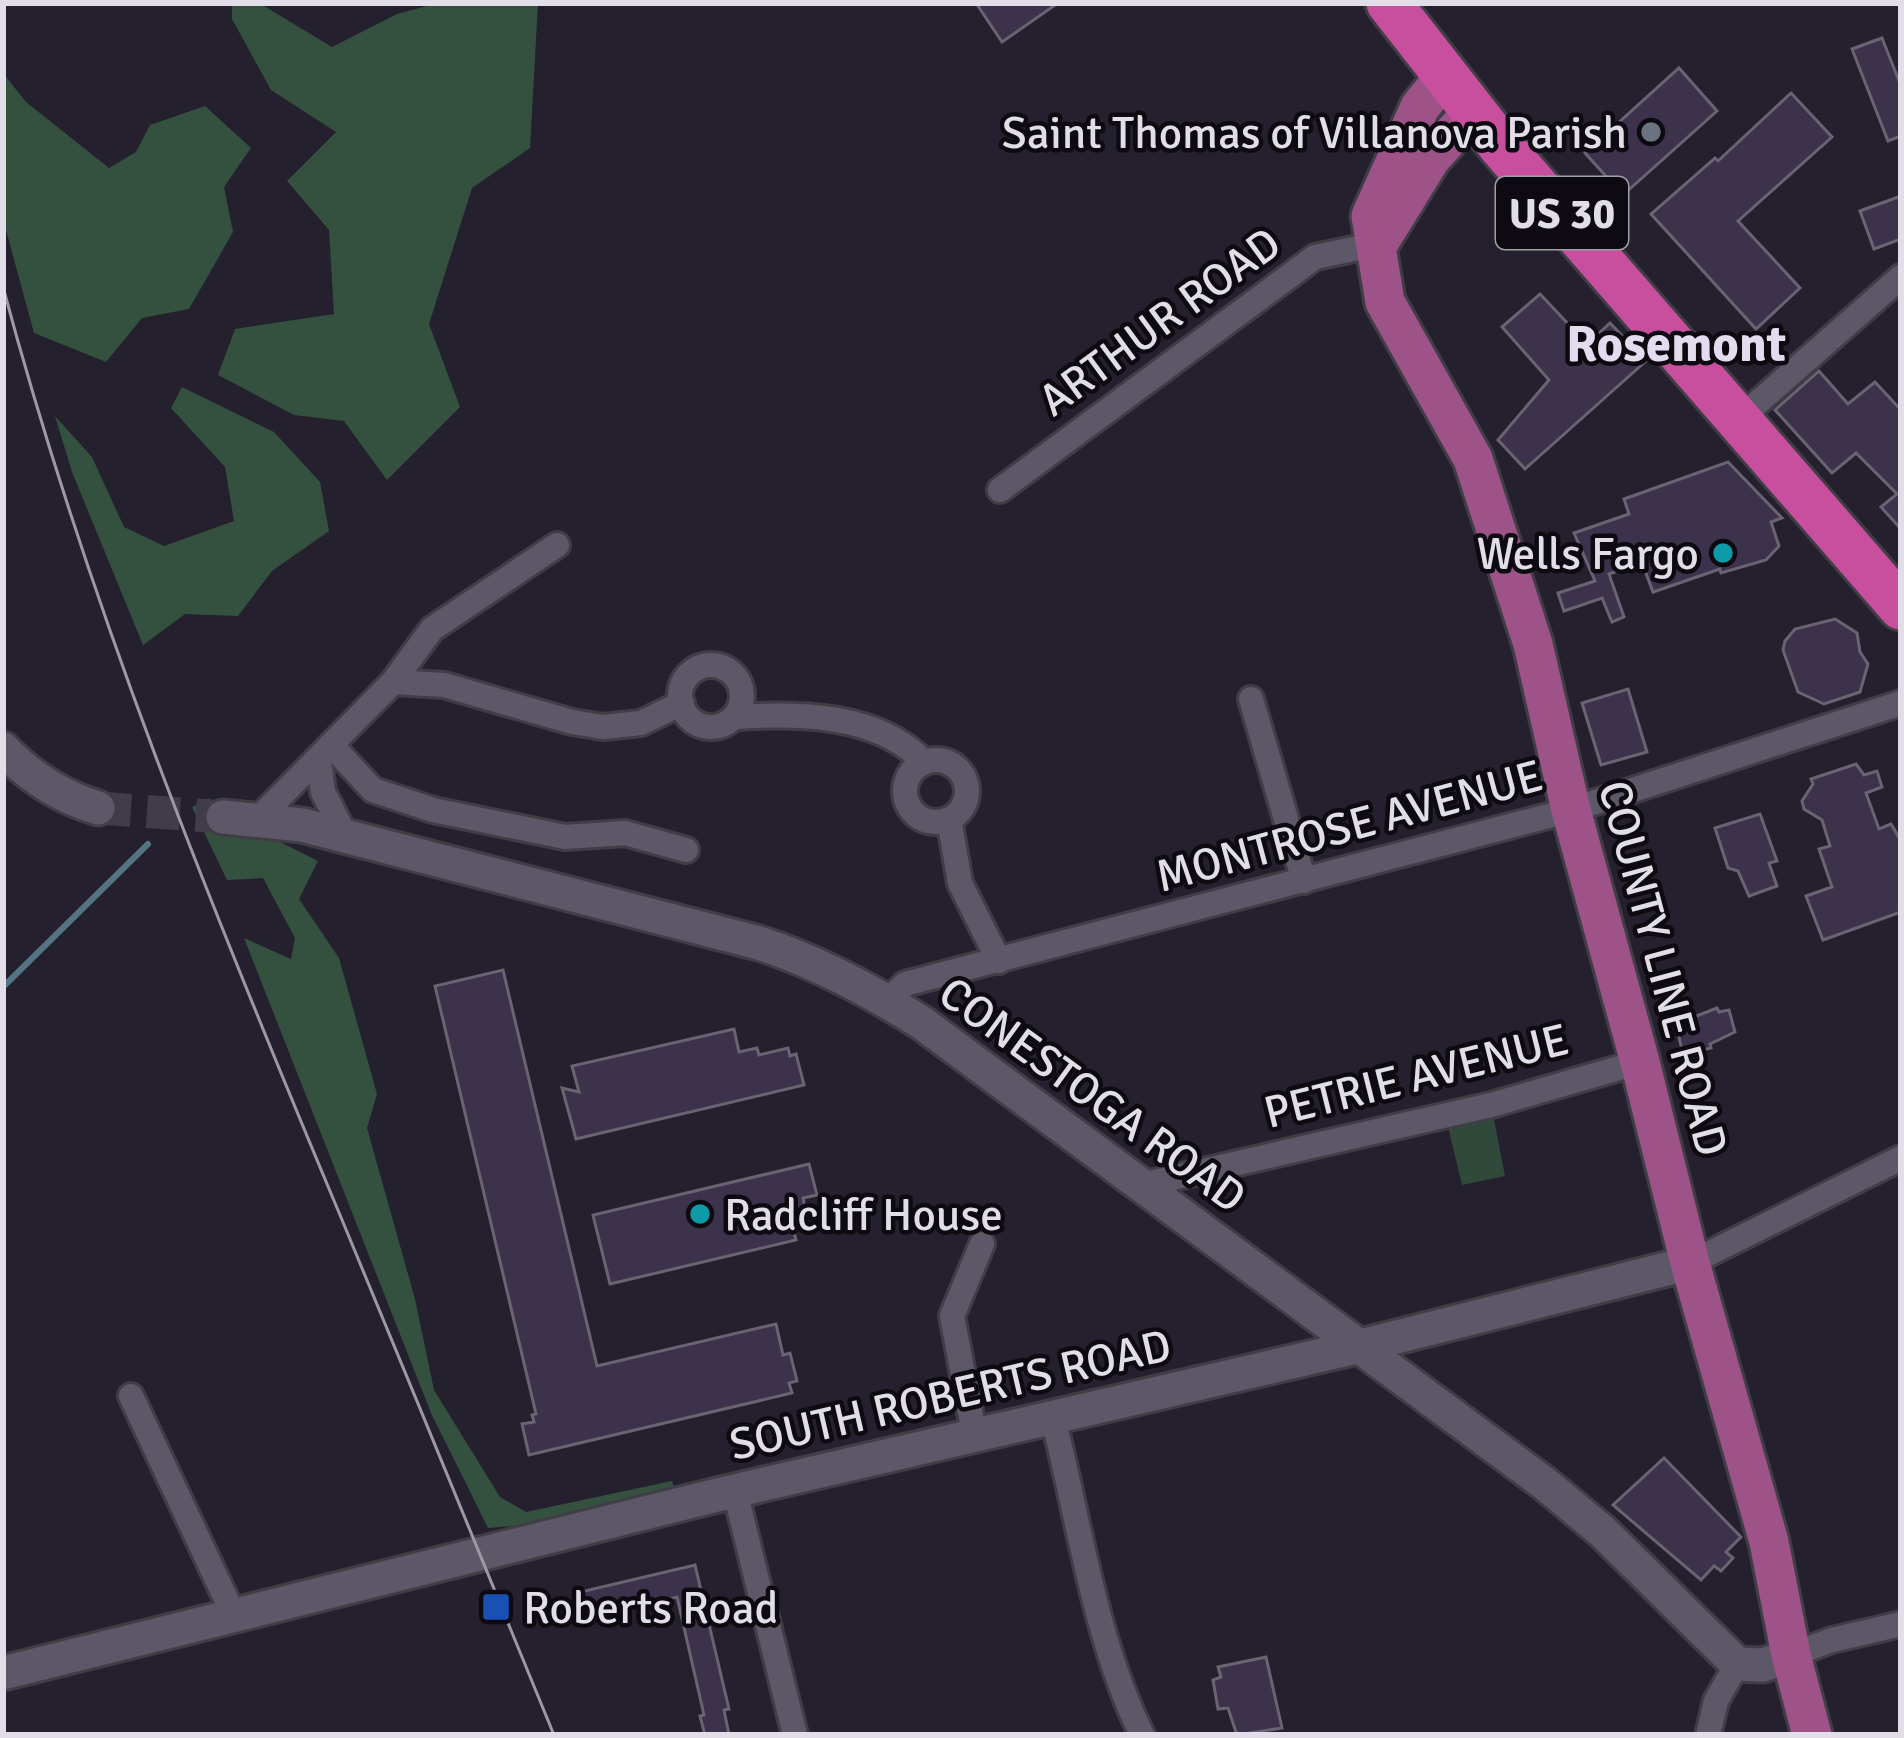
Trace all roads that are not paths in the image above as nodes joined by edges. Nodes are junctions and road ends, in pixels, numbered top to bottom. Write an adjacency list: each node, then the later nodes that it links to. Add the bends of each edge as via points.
1 (1389, 3): 2 (highway, US 30)
2 (1445, 76): 3 (highway, US 30); 4 (main road, COUNTY LINE ROAD, via 1420,107 1378,193 1371,216)
3 (1472, 112): 4 (main road, via 1431,158); 6 (highway, US 30)
4 (1378, 244): 7 (street, ARTHUR ROAD, via 1315,257); 19 (main road, COUNTY LINE ROAD, via 1385,302 1473,459 1533,644)
5 (1901, 277): 6 (street)
6 (1738, 420): 9 (highway, US 30)
7 (1000, 490)
8 (557, 544): 10 (street, via 432,629)
9 (1901, 607)
10 (393, 682): 12 (street, via 443,685 603,727 641,723); 16 (street)
11 (1251, 699): 25 (street)
12 (682, 703): 14 (street, via 701,726); 14 (street, via 688,675 722,666 740,682)
13 (1901, 703): 19 (street, MONTROSE AVENUE)
14 (735, 717): 17 (street, via 775,713 850,723 908,746)
15 (3, 749): 18 (main road, via 46,785)
16 (325, 753): 21 (street); 23 (street, via 323,792); 24 (street, via 373,790 433,810 565,837 626,833)
17 (924, 762): 22 (street, via 947,762 965,778 965,802); 22 (street, via 907,780 908,803 925,820)
18 (98, 808)
19 (1571, 810): 25 (street, MONTROSE AVENUE); 28 (main road, COUNTY LINE ROAD)
20 (224, 817): 21 (main road, CONESTOGA ROAD)
21 (258, 819): 23 (main road, CONESTOGA ROAD)
22 (949, 819): 26 (street, via 960,883)
23 (345, 835): 27 (main road, CONESTOGA ROAD, via 759,943)
24 (686, 850)
25 (1304, 880): 26 (street, MONTROSE AVENUE)
26 (999, 962): 27 (street, MONTROSE AVENUE, via 905,984)
27 (888, 1001): 30 (main road, CONESTOGA ROAD)
28 (1640, 1062): 30 (street, PETRIE AVENUE, via 1491,1105); 32 (main road, COUNTY LINE ROAD)
29 (1901, 1158): 32 (street, SOUTH ROBERTS ROAD)
30 (1142, 1185): 33 (main road, CONESTOGA ROAD)
31 (982, 1244): 36 (street, via 952,1316)
32 (1690, 1263): 33 (main road, SOUTH ROBERTS ROAD); 40 (main road, COUNTY LINE ROAD)
33 (1361, 1346): 35 (main road, SOUTH ROBERTS ROAD); 41 (main road, CONESTOGA ROAD, via 1585,1517)
34 (131, 1396): 38 (street)
35 (1053, 1418): 36 (main road, SOUTH ROBERTS ROAD); 44 (street, via 1123,1697)
36 (974, 1433): 37 (main road, SOUTH ROBERTS ROAD)
37 (735, 1491): 38 (main road, SOUTH ROBERTS ROAD); 43 (street)
38 (235, 1618): 42 (main road, SOUTH ROBERTS ROAD)
39 (1901, 1624): 40 (street)
40 (1791, 1655): 41 (main road); 46 (main road, COUNTY LINE ROAD)
41 (1737, 1664): 45 (street)
42 (3, 1673)
43 (795, 1735)
44 (1142, 1735)
45 (1708, 1735)
46 (1812, 1735)

